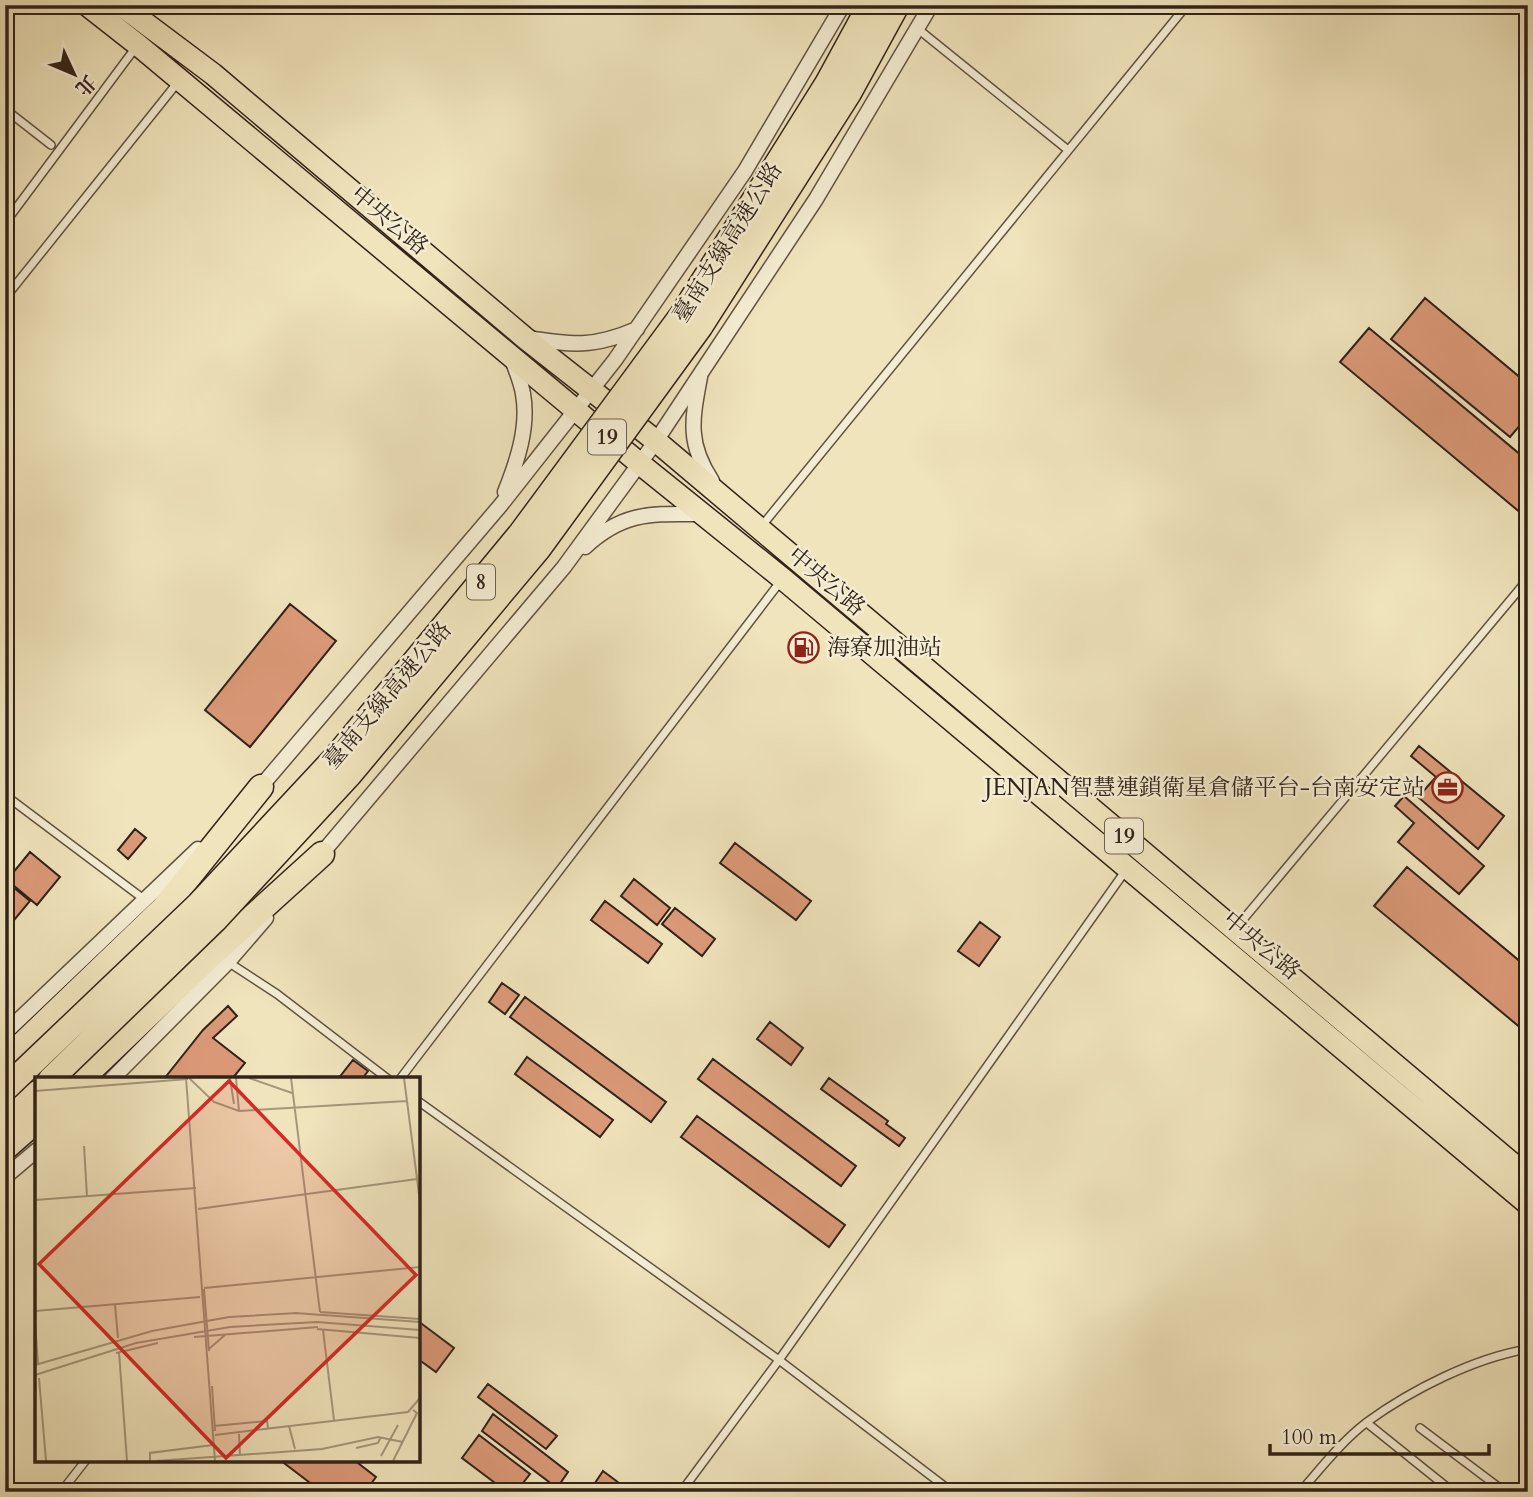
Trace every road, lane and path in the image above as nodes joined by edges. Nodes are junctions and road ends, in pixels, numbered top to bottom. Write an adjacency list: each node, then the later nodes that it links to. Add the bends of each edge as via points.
1 (14, 5): 9 (lane)
2 (87, 5): 11 (main road, 中央公路 / 19)
3 (121, 5): 19 (main road, 中央公路 / 19, via 213,74)
4 (843, 5): 18 (street, via 746,171)
5 (870, 5): 47 (highway, 臺南支線高速公路 / 8, bridge, via 827,84 682,315 521,533 335,758 198,905)
6 (897, 5): 42 (highway, 臺南支線高速公路 / 8, bridge, via 849,93 700,327 539,548 350,774 215,920)
7 (931, 5): 10 (street)
8 (1187, 5): 15 (lane)
9 (5, 15)
10 (918, 29): 15 (lane); 21 (street, via 816,199)
11 (138, 44): 12 (main road, 中央公路 / 19); 16 (lane)
12 (180, 80): 17 (lane); 20 (main road, 中央公路 / 19)
13 (5, 108): 14 (lane)
14 (51, 145)
15 (1068, 150): 29 (lane)
16 (5, 223)
17 (5, 298)
18 (638, 328): 19 (street, via 603,342); 22 (street)
19 (525, 338): 22 (main road, 中央公路 / 19)
20 (511, 355): 23 (main road, 中央公路 / 19); 27 (street, via 523,394 524,416 520,453)
21 (702, 368): 24 (street); 26 (street, via 693,434 696,454)
22 (592, 390): 23 (street); 24 (main road, 中央公路 / 19)
23 (575, 410): 25 (main road, 中央公路 / 19); 27 (street)
24 (656, 441): 25 (street); 26 (main road, 中央公路 / 19)
25 (639, 463): 28 (main road, 中央公路 / 19); 30 (street)
26 (720, 494): 29 (main road, 中央公路 / 19)
27 (500, 506): 33 (street)
28 (704, 513): 30 (street, via 643,514 596,537); 31 (main road, 中央公路 / 19)
29 (760, 528): 38 (main road, 中央公路 / 19)
30 (564, 567): 35 (street)
31 (783, 579): 36 (main road, 中央公路 / 19); 46 (lane)
32 (1528, 579): 38 (lane)
33 (261, 787): 37 (street); 41 (highway, via 163,909)
34 (5, 796): 37 (lane)
35 (322, 854): 39 (street); 43 (highway)
36 (1128, 867): 38 (main road, 中央公路 / 19); 58 (lane)
37 (145, 901): 40 (street)
38 (1228, 937): 55 (main road, 中央公路 / 19); 56 (main road, 中央公路 / 19)
39 (228, 962): 44 (street); 45 (lane)
40 (5, 1033)
41 (5, 1061)
42 (53, 1077)
43 (84, 1077)
44 (114, 1077)
45 (385, 1077)
46 (402, 1077)
47 (5, 1089)
48 (35, 1095): 50 (highway)
49 (420, 1102): 58 (lane)
50 (5, 1120)
51 (35, 1122): 52 (highway)
52 (5, 1148)
53 (35, 1152): 54 (street)
54 (5, 1177)
55 (1528, 1177)
56 (1528, 1204)
57 (1528, 1349): 59 (lane, via 1461,1370)
58 (779, 1360): 63 (lane); 64 (lane)
59 (1367, 1423): 65 (lane); 66 (lane)
60 (1420, 1428): 67 (lane)
61 (84, 1462): 62 (lane)
62 (61, 1492)
63 (681, 1492)
64 (952, 1492)
65 (1300, 1492)
66 (1453, 1492)
67 (1504, 1492)

